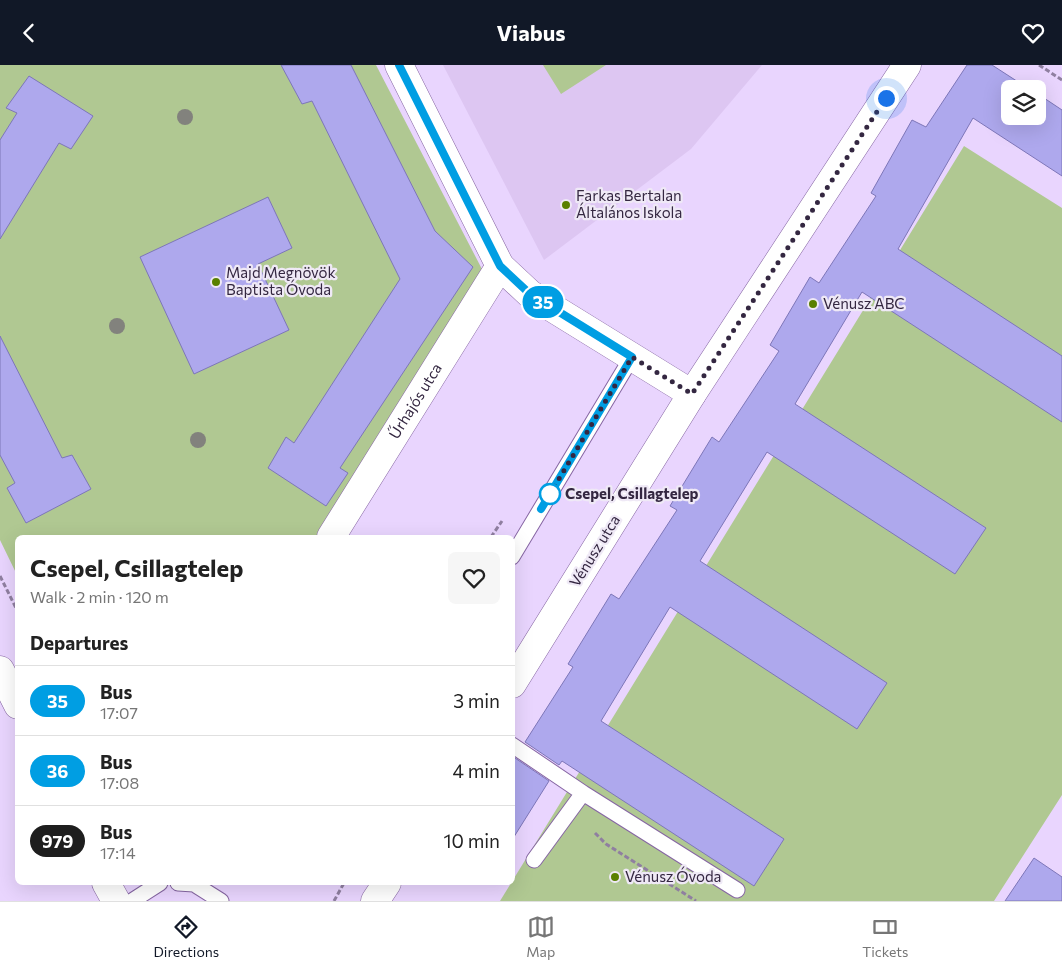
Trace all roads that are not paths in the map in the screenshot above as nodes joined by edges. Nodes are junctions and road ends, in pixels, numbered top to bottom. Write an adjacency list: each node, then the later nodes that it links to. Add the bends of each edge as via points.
1 (399, 65): 3 (street)
2 (907, 65): 5 (street, Vénusz utca)
3 (500, 266): 4 (street, via 530,294); 6 (street, Űrhajós utca)
4 (632, 357): 5 (street); 7 (lane)
5 (692, 394): 9 (street, Vénusz utca)
6 (332, 535)
7 (515, 552)
8 (0, 670): 10 (street)
9 (515, 680)
10 (15, 699)
11 (515, 747): 12 (lane)
12 (583, 793): 13 (lane); 18 (lane)
13 (534, 861)
14 (107, 885): 19 (street)
15 (157, 885): 20 (lane)
16 (196, 885): 21 (lane)
17 (386, 885): 22 (street)
18 (736, 890)
19 (116, 901)
20 (132, 901)
21 (221, 901)
22 (375, 901)

